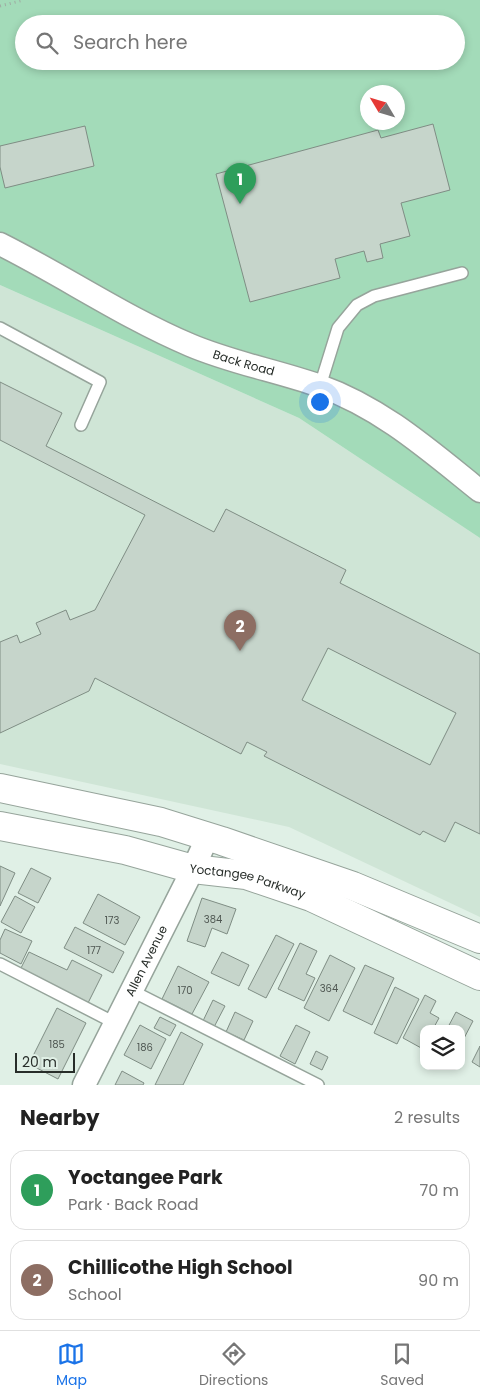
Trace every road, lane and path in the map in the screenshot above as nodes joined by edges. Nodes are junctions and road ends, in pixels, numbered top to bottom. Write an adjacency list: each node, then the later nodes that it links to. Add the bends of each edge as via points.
1 (24, 0): 2 (path)
2 (0, 6)
3 (0, 244): 6 (street, Back Road, via 191,346)
4 (462, 273): 6 (lane, via 374,296 357,305 338,328)
5 (0, 328): 7 (lane, via 100,382)
6 (320, 386): 8 (street, Back Road, via 372,410 404,431)
7 (81, 425)
8 (480, 491)
9 (0, 788): 11 (street, Yoctangee Parkway, via 161,822)
10 (0, 826): 12 (street, Yoctangee Parkway, via 125,850)
11 (208, 836): 12 (street, Allen Avenue); 13 (street, Yoctangee Parkway, via 353,886)
12 (193, 869): 15 (street, Yoctangee Parkway, via 246,876 311,897); 16 (street, Allen Avenue)
13 (480, 939)
14 (0, 964): 17 (lane)
15 (480, 976)
16 (132, 991): 17 (street, Allen Avenue); 19 (lane)
17 (115, 1023): 18 (street, Allen Avenue)
18 (84, 1085)
19 (318, 1085)

